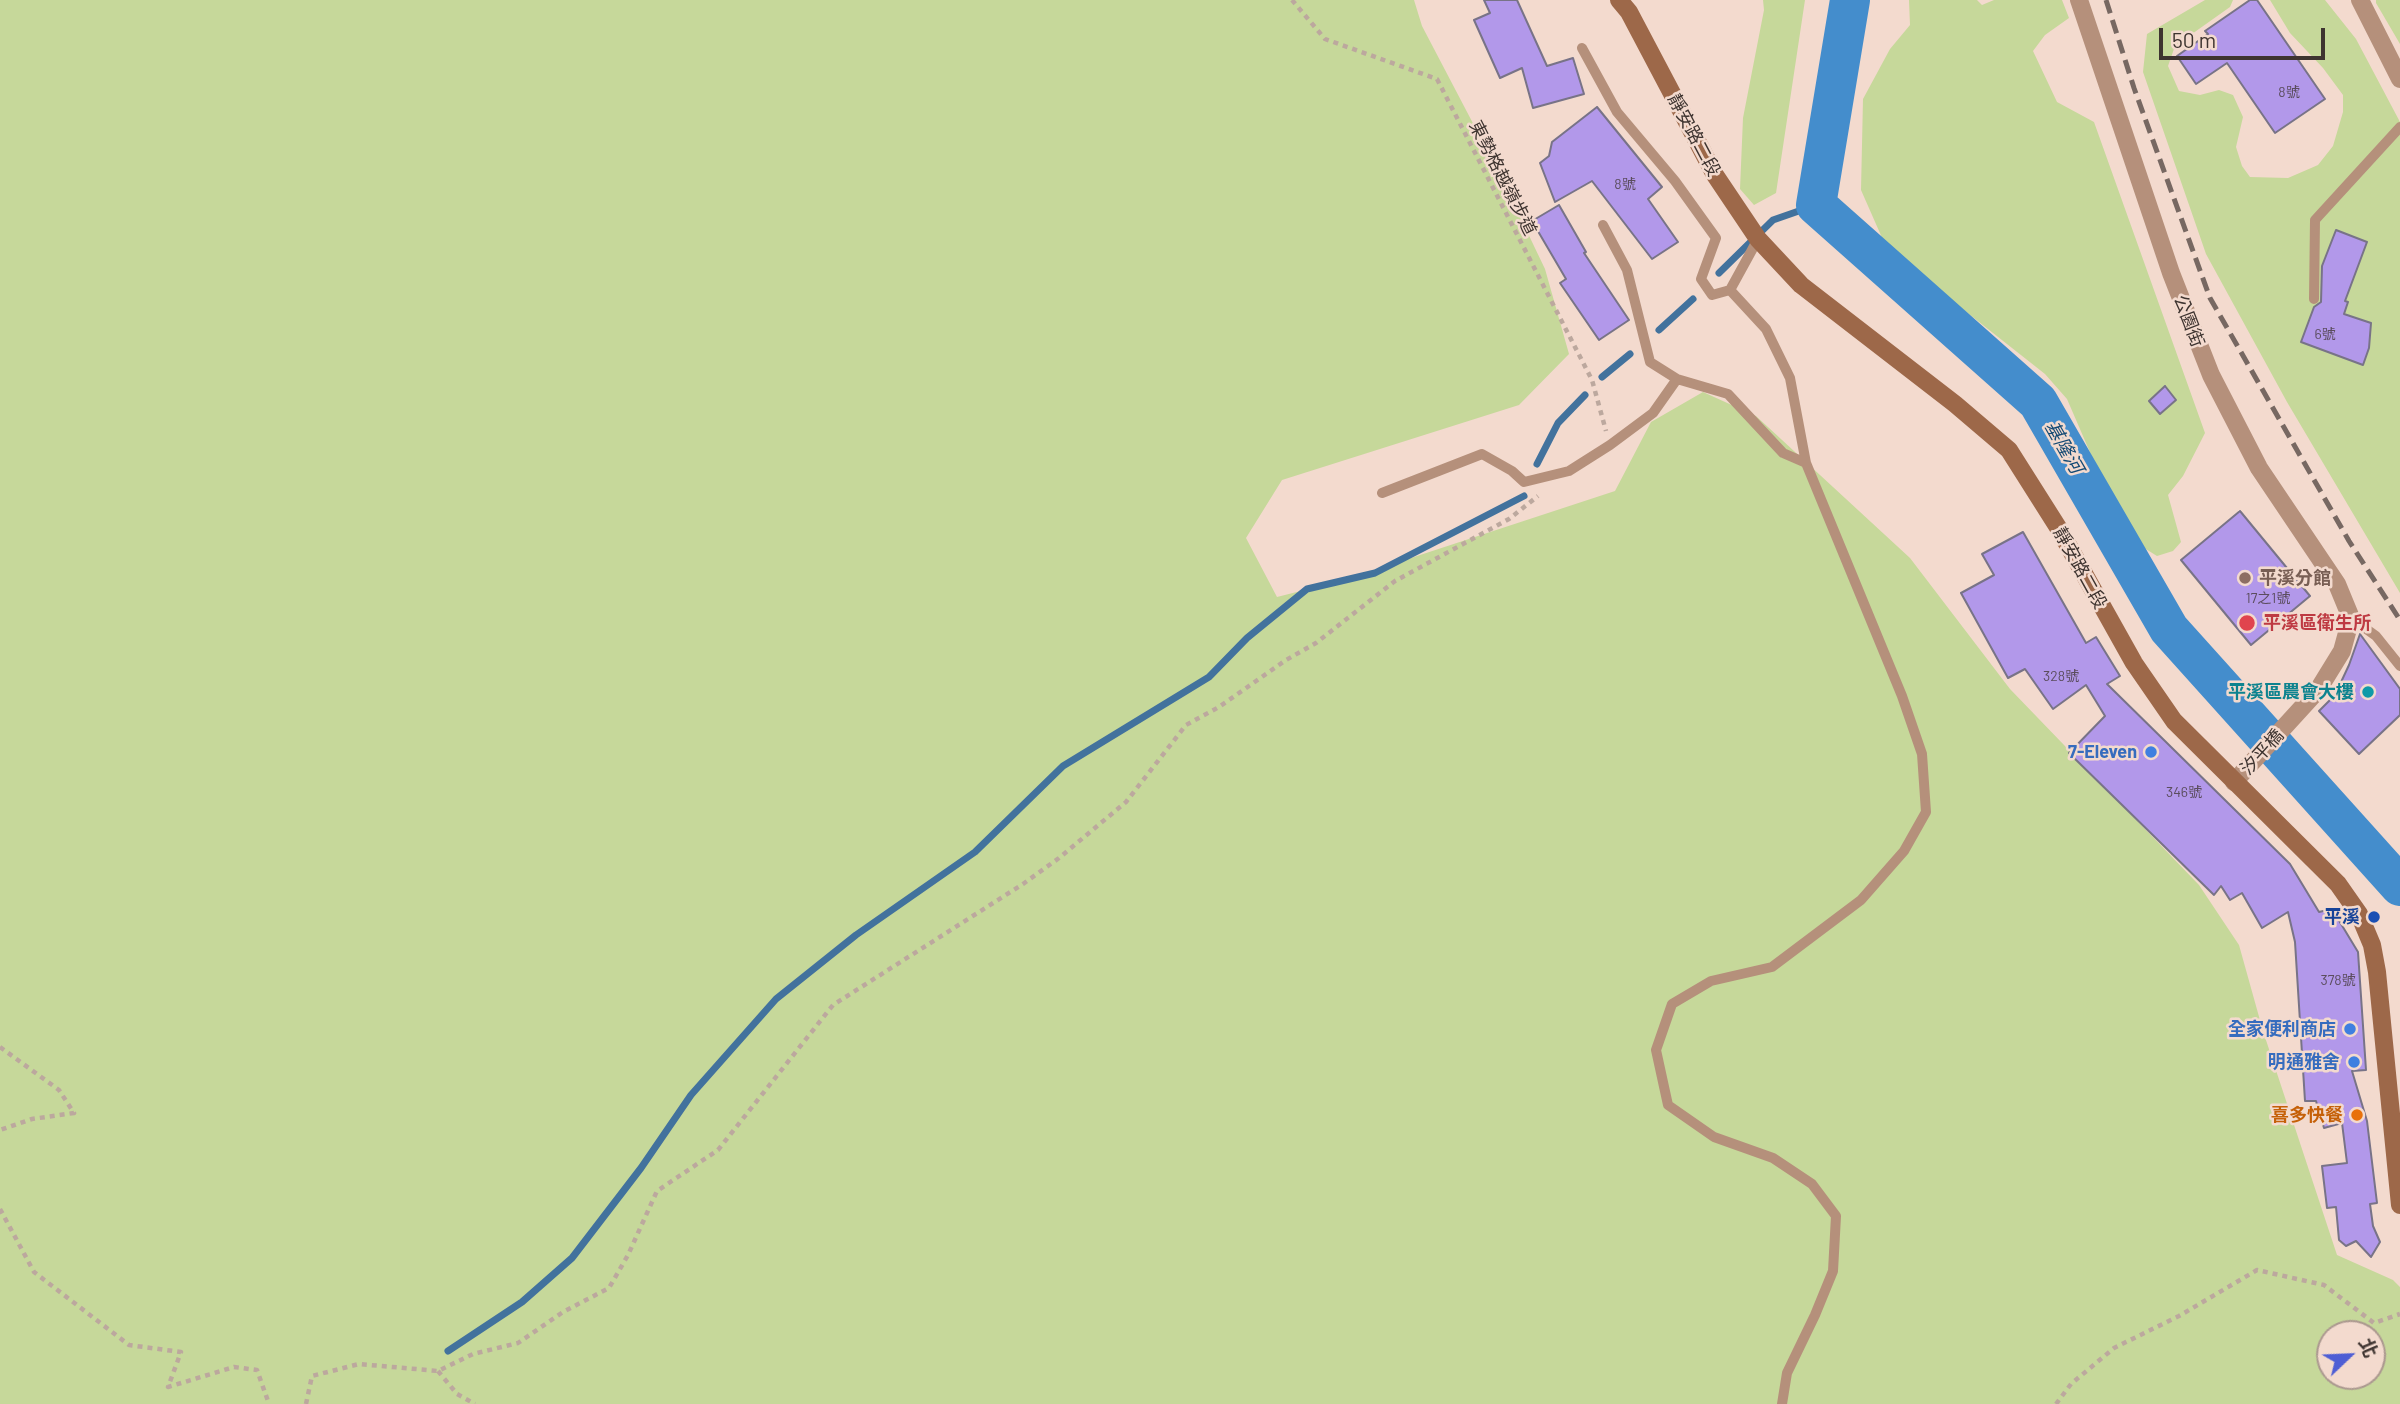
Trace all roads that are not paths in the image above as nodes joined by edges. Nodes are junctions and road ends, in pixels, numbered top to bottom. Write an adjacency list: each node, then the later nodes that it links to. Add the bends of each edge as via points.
1 (1619, 0): 8 (main road, 靜安路二段, via 1715,176)
2 (2079, 0): 14 (street, 公園街, via 2171,273 2211,375 2259,468 2337,584)
3 (2360, 0): 5 (street)
4 (1583, 48): 9 (lane, via 1617,112 1716,238 1701,279 1712,295)
5 (2400, 79)
6 (2400, 127): 10 (lane, via 2315,220)
7 (1603, 225): 11 (lane, via 1627,270 1650,362)
8 (1753, 231): 9 (lane); 16 (main road, 靜安路二段, via 1801,285 2009,450 2134,663 2174,721)
9 (1730, 290): 12 (lane, via 1766,328 1790,378)
10 (2314, 299)
11 (1677, 379): 12 (lane, via 1728,394 1783,453); 13 (lane, via 1653,413 1569,471 1524,482 1482,454)
12 (1806, 463): 18 (lane, via 1922,754 1926,812 1904,851 1861,900 1772,967 1711,981 1672,1004 1656,1050 1668,1105 1714,1136 1773,1158 1812,1184 1836,1216 1833,1271 1787,1373)
13 (1382, 493)
14 (2351, 618): 15 (lane, via 2376,636); 16 (street, 汐平橋, via 2342,651 2318,691)
15 (2400, 666)
16 (2234, 782): 17 (main road, 靜安路二段, via 2339,884 2372,945)
17 (2400, 1205)
18 (1782, 1404)

